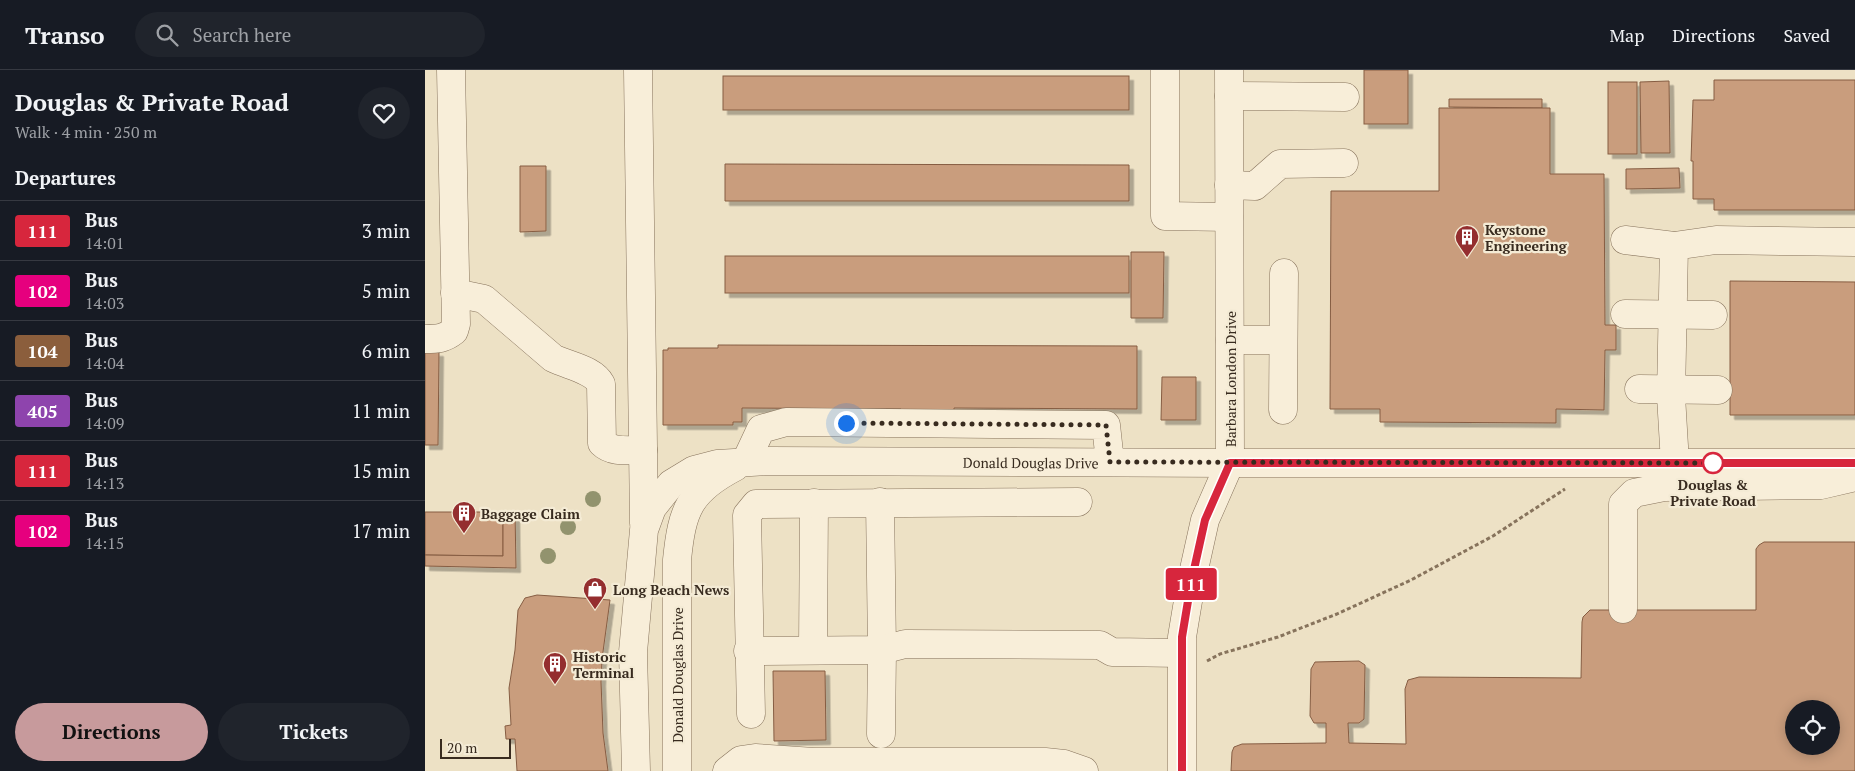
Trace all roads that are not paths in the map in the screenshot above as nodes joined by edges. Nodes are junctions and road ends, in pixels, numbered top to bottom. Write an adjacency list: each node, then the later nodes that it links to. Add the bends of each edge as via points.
1 (451, 70): 13 (street)
2 (639, 70): 24 (street)
3 (1165, 70): 8 (street, via 1165,216)
4 (1229, 83): 5 (street); 7 (street, Barbara London Drive)
5 (1345, 97)
6 (1344, 163): 7 (street, via 1280,164 1255,186)
7 (1229, 185): 8 (street, Barbara London Drive)
8 (1229, 217): 18 (street, Barbara London Drive)
9 (1625, 240): 11 (street)
10 (1855, 242): 11 (street, via 1716,240)
11 (1674, 246): 15 (street)
12 (1284, 273): 19 (street)
13 (455, 292): 17 (street, via 454,332 447,337); 24 (street, via 484,299 553,358 592,372 601,384 602,442 607,448)
14 (1625, 314): 15 (street)
15 (1673, 315): 16 (street); 21 (street)
16 (1713, 315)
17 (425, 339)
18 (1230, 340): 19 (street); 28 (street, Barbara London Drive)
19 (1283, 340): 23 (street)
20 (1639, 389): 21 (street)
21 (1672, 389): 22 (street); 29 (street)
22 (1718, 390)
23 (1283, 410)
24 (643, 450): 34 (street)
25 (746, 461): 26 (street, Donald Douglas Drive); 26 (street, via 761,430 787,422 1106,425); 34 (street, Donald Douglas Drive, via 694,470 671,484 652,508); 43 (street, Donald Douglas Drive, via 717,476 697,493 687,508 680,529 677,560)
26 (1110, 462): 28 (street, Donald Douglas Drive)
27 (1855, 462): 29 (street, Donald Douglas Drive)
28 (1230, 463): 29 (street, Donald Douglas Drive); 39 (street, Barbara London Drive, via 1205,520 1191,583)
29 (1675, 463)
30 (1855, 477): 35 (street, via 1821,485 1664,487 1634,493 1623,504)
31 (879, 502): 32 (street); 33 (street); 37 (street)
32 (1078, 502)
33 (814, 503): 36 (street); 38 (street, via 756,504 747,515)
34 (644, 530): 42 (street, Donald Douglas Drive, via 633,652)
35 (1623, 609)
36 (813, 650): 37 (street); 38 (street)
37 (881, 650): 39 (street, via 905,644 1100,645 1111,636); 41 (street)
38 (748, 651): 40 (street)
39 (1188, 652): 46 (street, Barbara London Drive)
40 (751, 714)
41 (881, 734)
42 (635, 771)
43 (677, 771)
44 (727, 771): 45 (street, via 741,760 755,758 814,762 1045,762)
45 (1084, 771)
46 (1181, 771)

